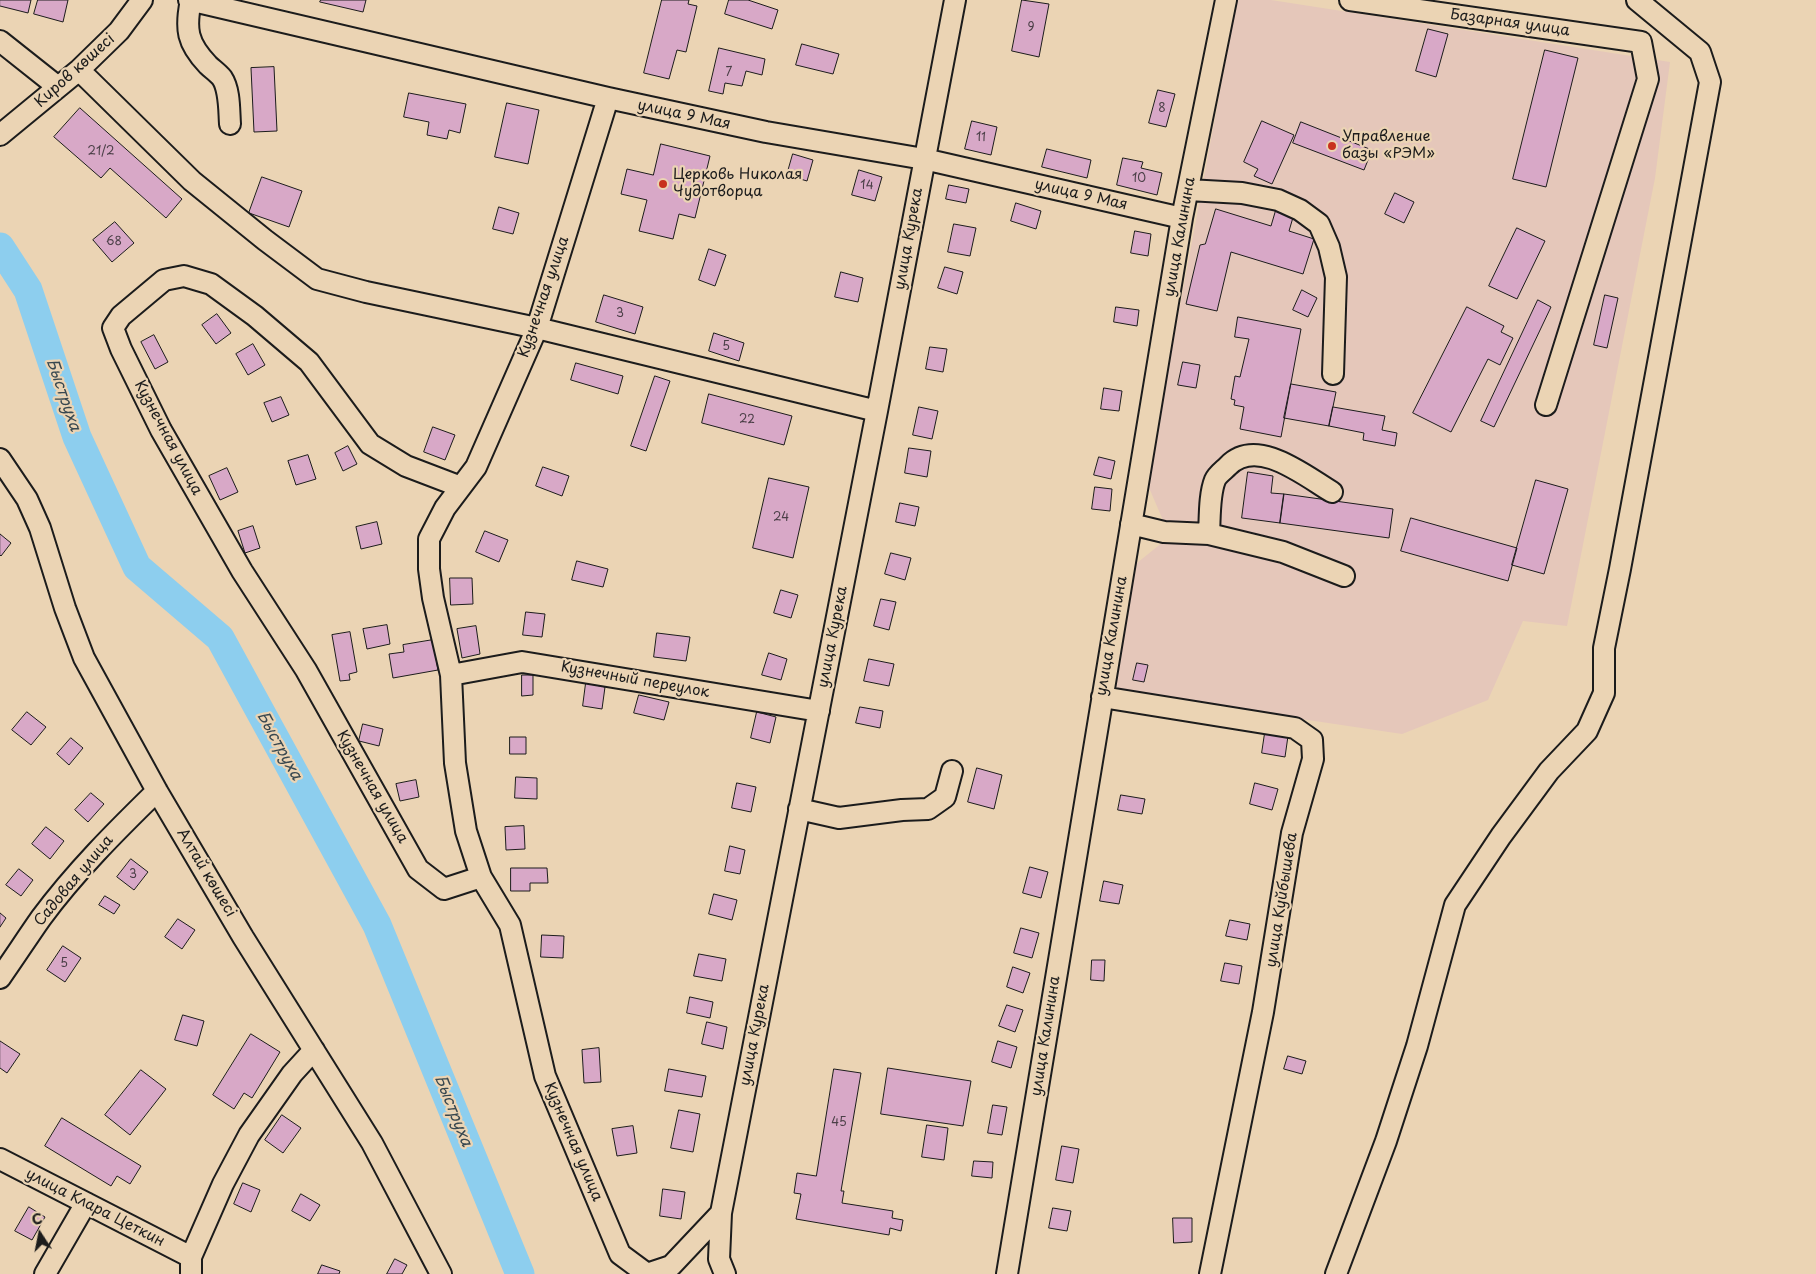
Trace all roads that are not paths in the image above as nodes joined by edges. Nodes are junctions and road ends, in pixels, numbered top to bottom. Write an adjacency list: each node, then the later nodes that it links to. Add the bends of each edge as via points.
1 (142, 0): 8 (street, Киров көшесі, via 119,31)
2 (190, 0): 10 (street, улица 9 Мая); 11 (street, via 189,34 196,52 222,79 227,91)
3 (954, 0): 13 (street, улица Курека)
4 (1226, 0): 14 (street, улица Калинина)
5 (1350, 0): 18 (street, Базарная улица, via 1641,42 1648,79)
6 (1637, 0): 44 (street, via 1700,52 1710,82 1604,648 1604,693 1587,731 1549,771 1455,905 1417,1046 1386,1141)
7 (0, 41): 9 (street)
8 (79, 70): 9 (street, Киров көшесі); 16 (street, via 192,182 317,279)
9 (58, 86): 12 (street, Киров көшесі)
10 (608, 98): 13 (street, улица 9 Мая, via 766,132); 16 (street, Кузнечная улица)
11 (230, 124)
12 (0, 135)
13 (924, 159): 15 (street, улица 9 Мая); 19 (street, улица Курека)
14 (1188, 190): 15 (street, улица Калинина); 17 (street, via 1242,193 1278,200 1319,224 1336,277)
15 (1182, 218): 23 (street, улица Калинина)
16 (537, 328): 19 (street); 21 (street, Кузнечная улица, via 476,467)
17 (1333, 374)
18 (1546, 405)
19 (877, 411): 28 (street, улица Курека)
20 (0, 459): 30 (street, Алтай көшесі, via 27,499 40,528 84,658)
21 (461, 487): 26 (street, Кузнечная улица, via 445,508 429,539 433,598); 32 (street, Кузнечная улица, via 406,466 370,444 310,362 211,284 184,276 164,280 121,316 113,328 161,430 242,571 306,670 418,869 444,889)
22 (1332, 492): 24 (street, via 1278,460 1257,454 1234,460 1216,479)
23 (1131, 524): 24 (street, via 1164,532); 27 (street, улица Калинина)
24 (1209, 534): 25 (street, via 1283,552)
25 (1344, 576)
26 (451, 675): 28 (street, Кузнечный переулок, via 522,662); 32 (street, Кузнечная улица, via 455,763 466,831)
27 (1102, 697): 42 (street, улица Калинина); 43 (street, улица Куйбышева, via 1295,728 1312,740 1313,759 1292,834 1264,1012)
28 (819, 711): 31 (street, улица Курека)
29 (952, 771): 31 (street, via 944,797 928,810 839,818)
30 (157, 791): 33 (street, Садовая улица, via 71,881); 34 (street, Алтай көшесі)
31 (800, 809): 37 (street, улица Курека)
32 (480, 877): 37 (street, Кузнечная улица, via 510,926 545,1076 620,1254 647,1274 671,1266)
33 (0, 978)
34 (314, 1050): 38 (street, via 292,1074 249,1135 223,1184); 40 (street, Алтай көшесі, via 372,1143)
35 (0, 1158): 36 (street, улица Клара Цеткин)
36 (86, 1203): 38 (street, улица Клара Цеткин); 39 (street)
37 (721, 1212): 41 (street, улица Курека, via 719,1260)
38 (191, 1266)
39 (45, 1274)
40 (441, 1274)
41 (725, 1274)
42 (1007, 1274)
43 (1210, 1274)
44 (1336, 1274)

